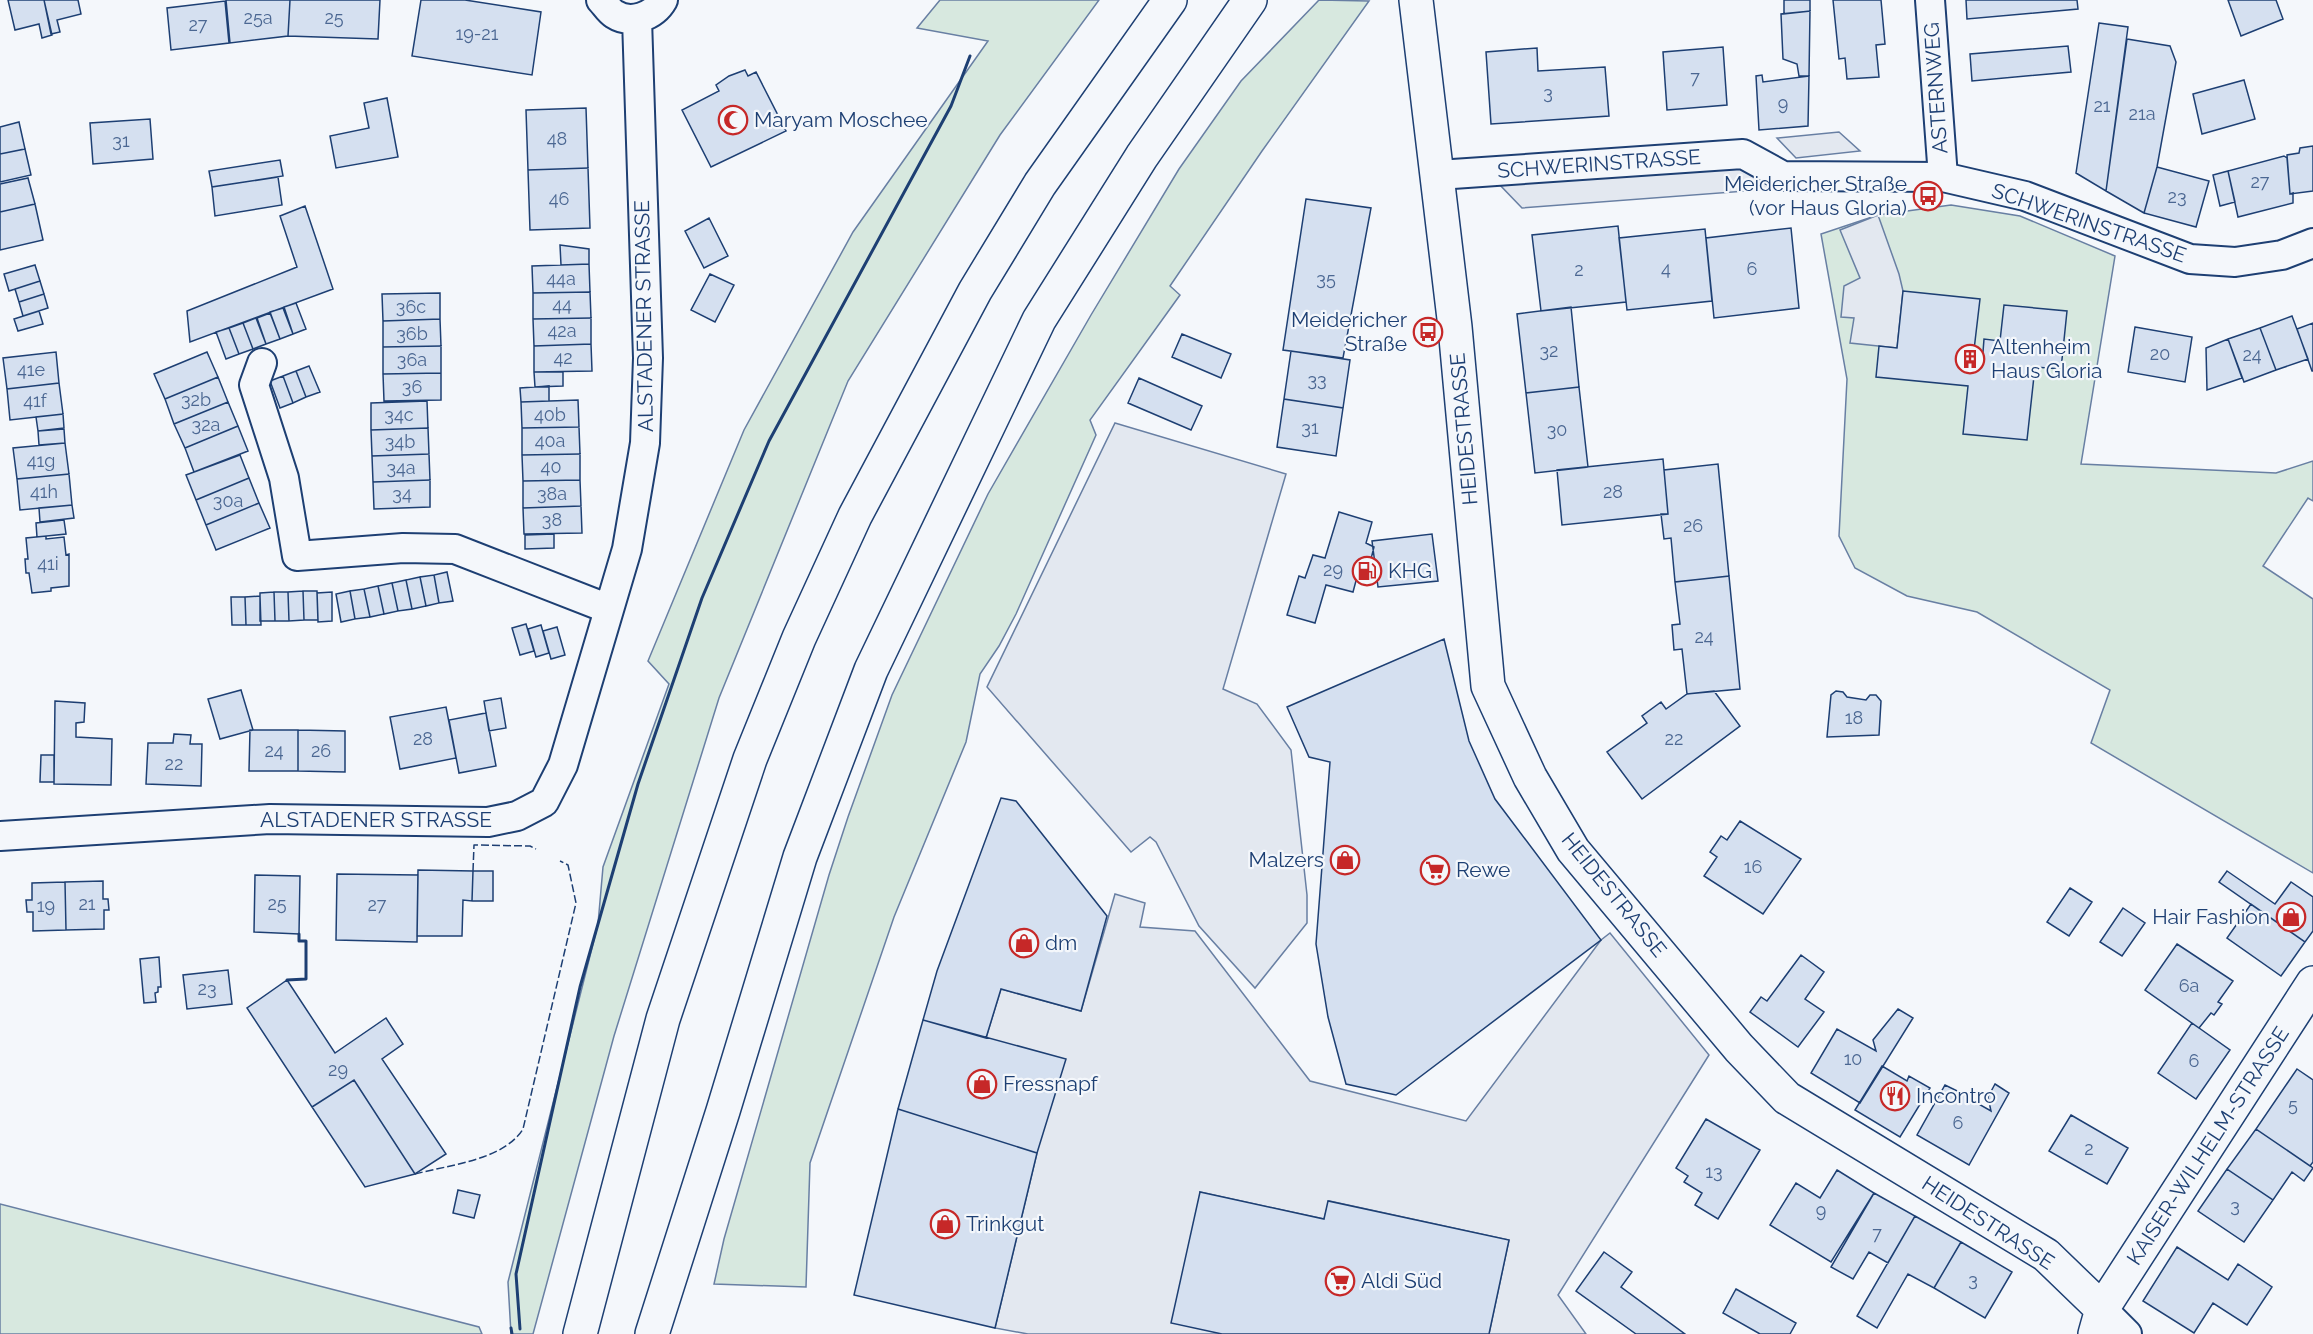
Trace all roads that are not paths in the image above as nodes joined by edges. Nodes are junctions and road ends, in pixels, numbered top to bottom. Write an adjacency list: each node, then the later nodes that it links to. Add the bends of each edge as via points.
1 (601, 0): 7 (street, via 614,15)
2 (663, 0): 7 (street, via 658,10)
3 (1170, 0): 16 (main road, via 1040,184 975,291 855,516 799,638 750,759 663,1019)
4 (1250, 0): 17 (main road, via 1142,156 1040,320 871,670 800,857)
5 (1416, 0): 8 (main road, HEIDESTRASSE)
6 (1930, 0): 9 (street, ASTERNWEG)
7 (637, 19): 12 (street, ALSTADENER STRASSE, via 648,358 645,443 627,549)
8 (1438, 175): 9 (street, SCHWERINSTRASSE, via 1743,154 1783,176); 15 (main road, HEIDESTRASSE, via 1488,686 1530,777 1573,850 1739,1048 1786,1098 2046,1255)
9 (1943, 177): 10 (street, SCHWERINSTRASSE, via 2025,196 2190,259 2235,262 2283,255)
10 (2313, 243)
11 (262, 363): 12 (street, via 254,385 284,478 297,556 402,548 455,549)
12 (609, 609): 13 (street, ALSTADENER STRASSE, via 563,765 544,802 517,816 488,822 270,819)
13 (0, 836)
14 (2313, 983): 15 (main road, KAISER-WILHELM-STRASSE)
15 (2099, 1322): 18 (street)
16 (580, 1334)
17 (652, 1334)
18 (2127, 1334)

